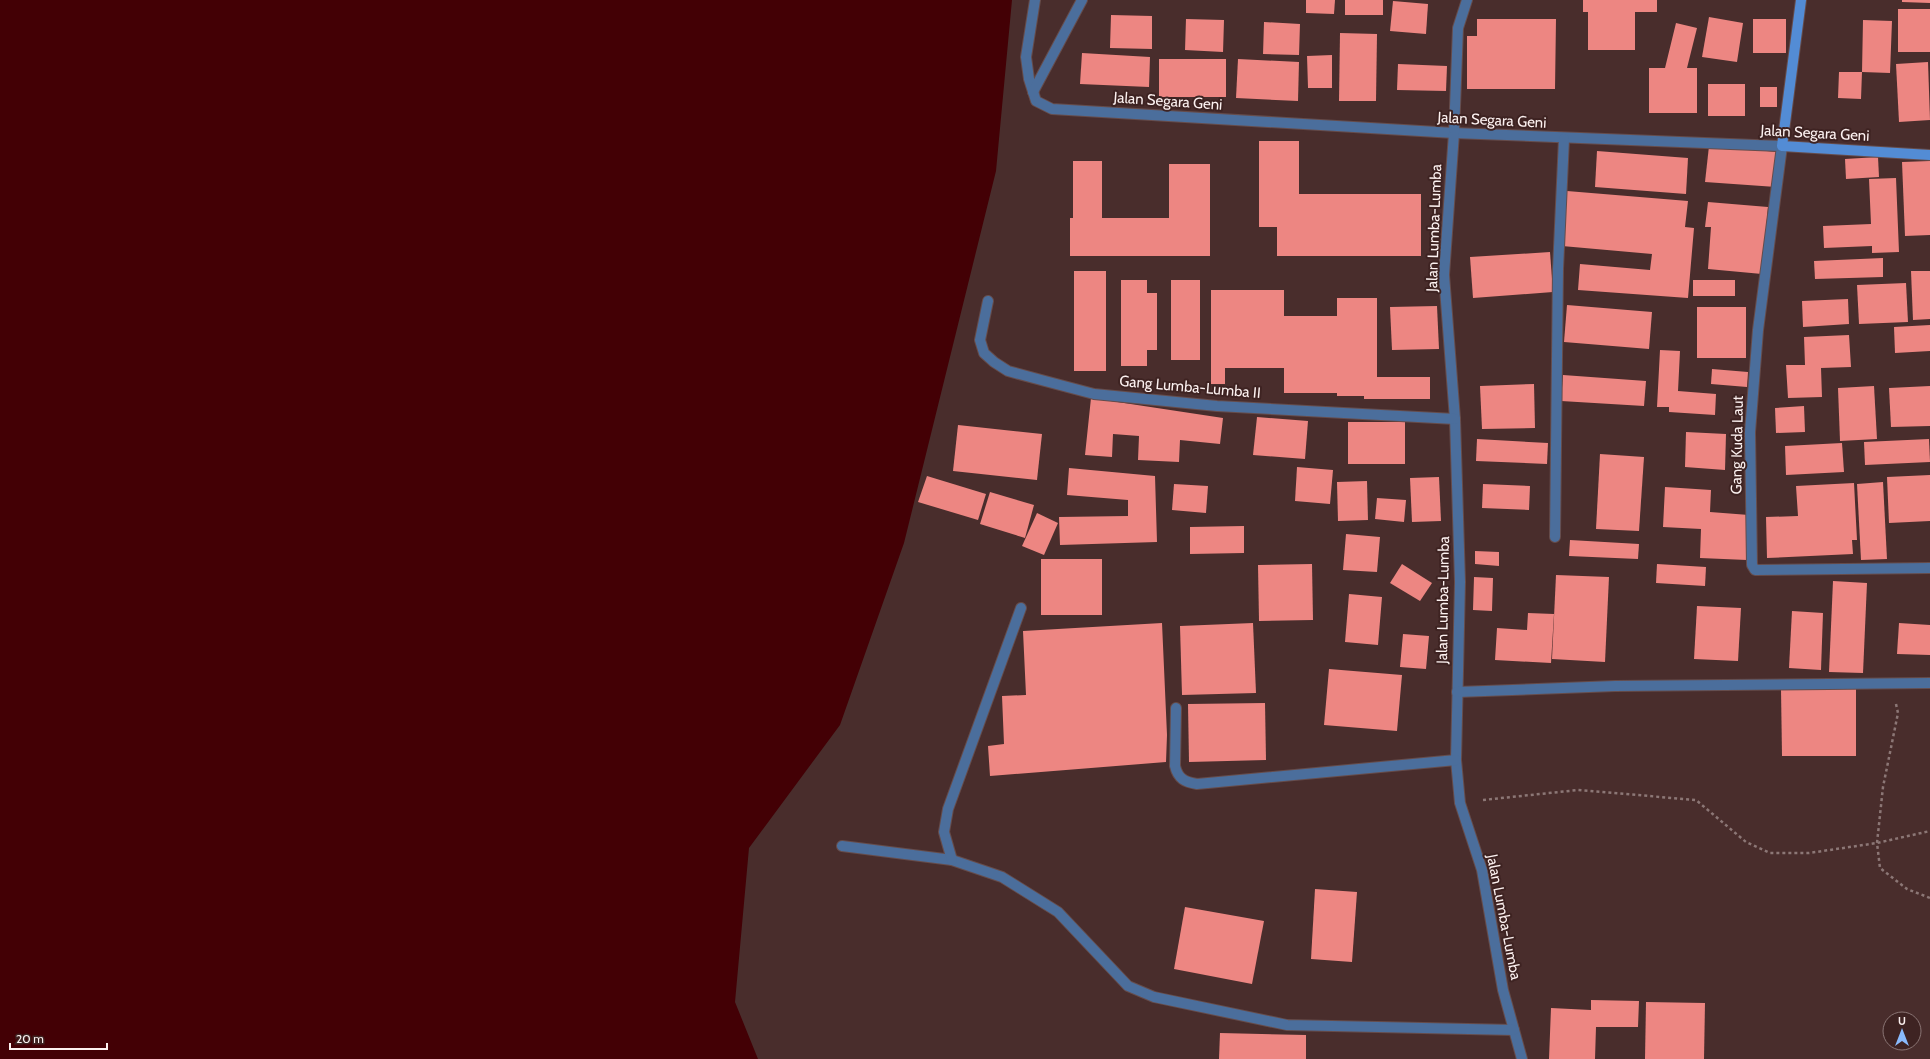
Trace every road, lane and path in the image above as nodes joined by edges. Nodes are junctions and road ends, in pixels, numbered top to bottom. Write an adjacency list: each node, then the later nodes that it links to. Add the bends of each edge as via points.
1 (1034, 0): 5 (street, via 1026,57)
2 (1082, 0): 5 (street)
3 (1467, 0): 6 (street, Jalan Lumba-Lumba, via 1458,28)
4 (1800, 0): 8 (street)
5 (1033, 92): 6 (street, Jalan Segara Geni, via 1036,100 1052,108)
6 (1454, 133): 7 (street, Jalan Segara Geni); 11 (street, Jalan Lumba-Lumba, via 1444,275)
7 (1564, 138): 8 (street, Jalan Segara Geni); 12 (street, via 1558,269)
8 (1782, 146): 9 (street, Jalan Segara Geni); 13 (street, Gang Kuda Laut, via 1758,330 1750,432 1752,565 1755,570)
9 (1930, 155)
10 (988, 301): 11 (street, Gang Lumba-Lumba II, via 980,340 984,353 994,362 1008,371 1094,394 1217,406)
11 (1455, 419): 17 (street, Jalan Lumba-Lumba, via 1460,582)
12 (1555, 537)
13 (1930, 568)
14 (1021, 608): 24 (street, via 948,809 944,832)
15 (1892, 682): 16 (street); 17 (street, via 1615,686); 22 (path, via 1898,713)
16 (1930, 683)
17 (1457, 692): 19 (street, Jalan Lumba-Lumba)
18 (1176, 708): 19 (street, via 1175,766 1177,773 1187,782 1197,784)
19 (1456, 760): 20 (street, Jalan Lumba-Lumba)
20 (1460, 803): 22 (path, via 1578,790 1696,800 1746,842 1770,853 1809,853); 26 (street, Jalan Lumba-Lumba, via 1482,870)
21 (1930, 831): 22 (path)
22 (1877, 842): 25 (path, via 1880,868 1907,889)
23 (842, 846): 24 (street)
24 (952, 860): 26 (street, via 1002,877 1058,912 1128,986 1154,997 1286,1025)
25 (1930, 898)
26 (1514, 1030): 27 (street, Jalan Lumba-Lumba)
27 (1522, 1059)

